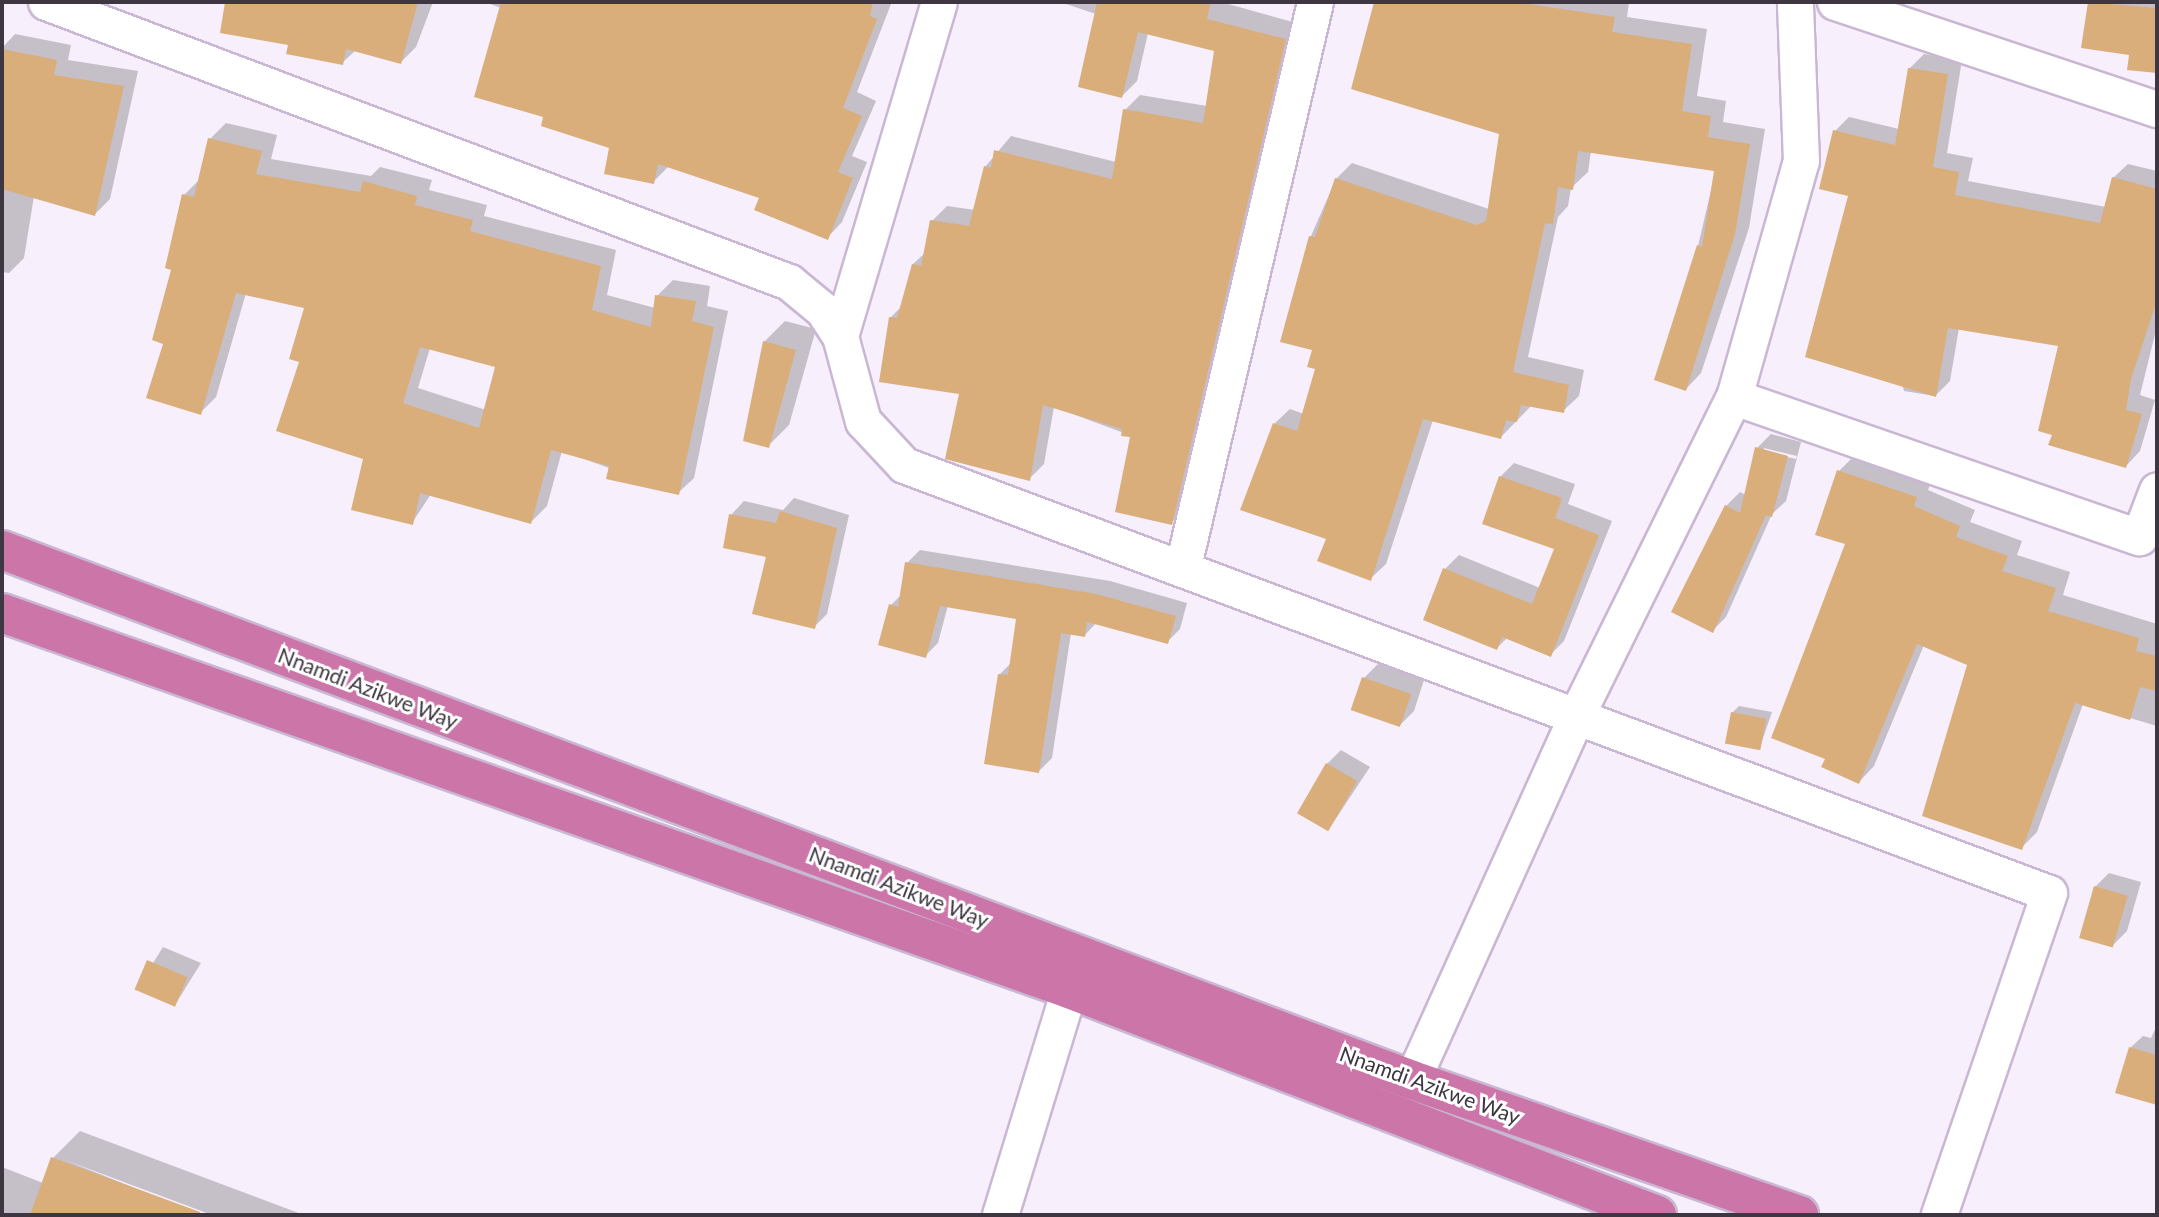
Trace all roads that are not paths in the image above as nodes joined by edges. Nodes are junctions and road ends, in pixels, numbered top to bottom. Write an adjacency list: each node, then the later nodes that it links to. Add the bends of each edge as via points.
1 (46, 2): 7 (street, via 789,282 822,310)
2 (939, 2): 7 (street)
3 (1315, 2): 11 (street)
4 (1795, 2): 8 (street, via 1801,161)
5 (1835, 2): 6 (street)
6 (2157, 109)
7 (839, 336): 11 (street, via 863,421 904,465)
8 (1734, 397): 9 (street, via 2139,537); 13 (street)
9 (2157, 489)
10 (2, 550): 15 (highway, Nnamdi Azikwe Way)
11 (1183, 566): 13 (street)
12 (2, 613): 14 (highway, Nnamdi Azikwe Way)
13 (1578, 712): 15 (street); 19 (street, via 2049,893)
14 (1069, 989): 16 (street); 17 (highway, Nnamdi Azikwe Way)
15 (1412, 1080): 18 (highway, Nnamdi Azikwe Way)
16 (1000, 1215)
17 (1657, 1215)
18 (1799, 1215)
19 (1939, 1215)

